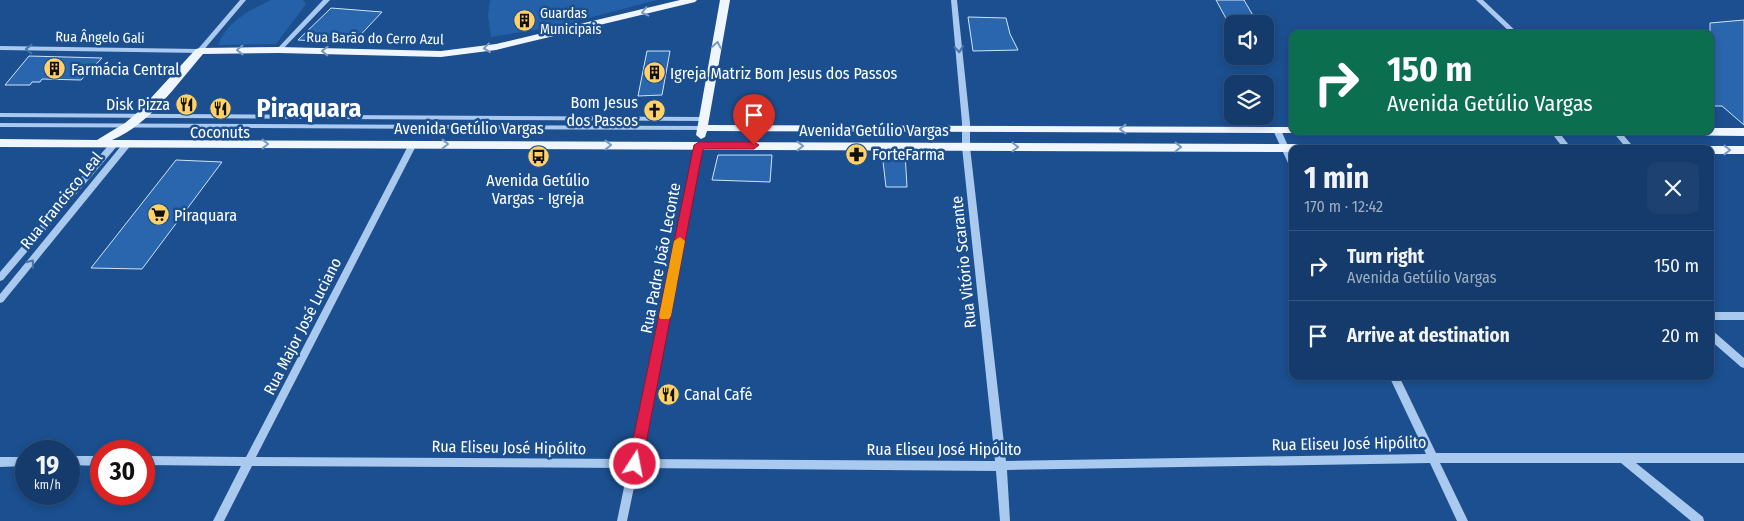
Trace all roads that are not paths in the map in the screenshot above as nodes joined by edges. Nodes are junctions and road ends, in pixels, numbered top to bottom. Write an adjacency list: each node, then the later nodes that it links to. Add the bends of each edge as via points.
1 (243, 0): 10 (street, Rua Francisco Leal)
2 (327, 0): 9 (street)
3 (692, 0): 9 (main road, Rua Barão do Cerro Azul, one-way to 9, via 496,47 441,54)
4 (725, 0): 13 (main road, Rua Padre João Leconte, one-way to 4)
5 (954, 0): 16 (street, Rua Vitório Scarante, one-way to 16)
6 (1479, 0): 7 (street)
7 (1512, 30)
8 (0, 48): 10 (street, Rua Ângelo Gali, one-way to 8)
9 (280, 50): 10 (main road, Rua Barão do Cerro Azul, one-way to 10)
10 (200, 51): 12 (main road, Rua Francisco Leal)
11 (0, 115): 12 (street, Avenida Getúlio Vargas)
12 (141, 115): 13 (street, Avenida Getúlio Vargas); 15 (main road, Rua Francisco Leal)
13 (703, 123): 15 (street, Avenida Getúlio Vargas); 16 (main road, Avenida Getúlio Vargas); 29 (main road, Rua Padre João Leconte)
14 (0, 125): 15 (street, Avenida Getúlio Vargas)
15 (130, 125): 24 (main road, Rua Francisco Leal, via 106,139); 27 (main road, via 132,139)
16 (966, 129): 17 (main road, Avenida Getúlio Vargas, one-way to 16); 32 (street, Rua Vitório Scarante)
17 (1277, 130): 18 (main road, Avenida Getúlio Vargas); 33 (street)
18 (1289, 130)
19 (1714, 132): 20 (main road)
20 (1744, 132)
21 (1557, 135): 30 (street)
22 (1619, 135): 31 (street)
23 (0, 142): 24 (main road, Avenida Getúlio Vargas)
24 (85, 143): 25 (main road, Avenida Getúlio Vargas)
25 (115, 143): 26 (main road, Avenida Getúlio Vargas); 38 (street, Rua Francisco Leal)
26 (128, 143): 27 (main road, Avenida Getúlio Vargas); 39 (street, Rua Francisco Leal, one-way to 26)
27 (147, 143): 28 (main road, Avenida Getúlio Vargas, one-way to 28)
28 (413, 144): 29 (main road, Avenida Getúlio Vargas, one-way to 29); 48 (street, Rua Major José Luciano)
29 (699, 145): 32 (main road, Avenida Getúlio Vargas, one-way to 32); 52 (street, Rua Padre João Leconte)
30 (1565, 145)
31 (1628, 145)
32 (966, 147): 33 (main road, Avenida Getúlio Vargas, one-way to 33); 53 (street, Rua Vitório Scarante)
33 (1285, 148): 34 (main road, Avenida Getúlio Vargas); 37 (street)
34 (1289, 148)
35 (1714, 150): 36 (main road, one-way to 36)
36 (1744, 150)
37 (1289, 157)
38 (0, 278)
39 (0, 300)
40 (1714, 316): 41 (street)
41 (1744, 316)
42 (1714, 338): 43 (street)
43 (1744, 364)
44 (1396, 380): 45 (street)
45 (1433, 458): 47 (street, Rua Eliseu José Hipólito); 53 (street, Rua Eliseu José Hipólito); 57 (street)
46 (1744, 458): 47 (street, Rua Eliseu José Hipólito)
47 (1624, 459): 58 (street)
48 (249, 460): 49 (street, Rua Eliseu José Hipólito); 52 (street, Rua Eliseu José Hipólito); 54 (street, Rua Major José Luciano)
49 (155, 461)
50 (0, 462): 51 (street)
51 (15, 462)
52 (635, 464): 53 (street, Rua Eliseu José Hipólito); 55 (street, Rua Padre João Leconte)
53 (1001, 466): 56 (street, Rua Vitório Scarante)
54 (218, 521)
55 (622, 521)
56 (1005, 521)
57 (1463, 521)
58 (1699, 521)

